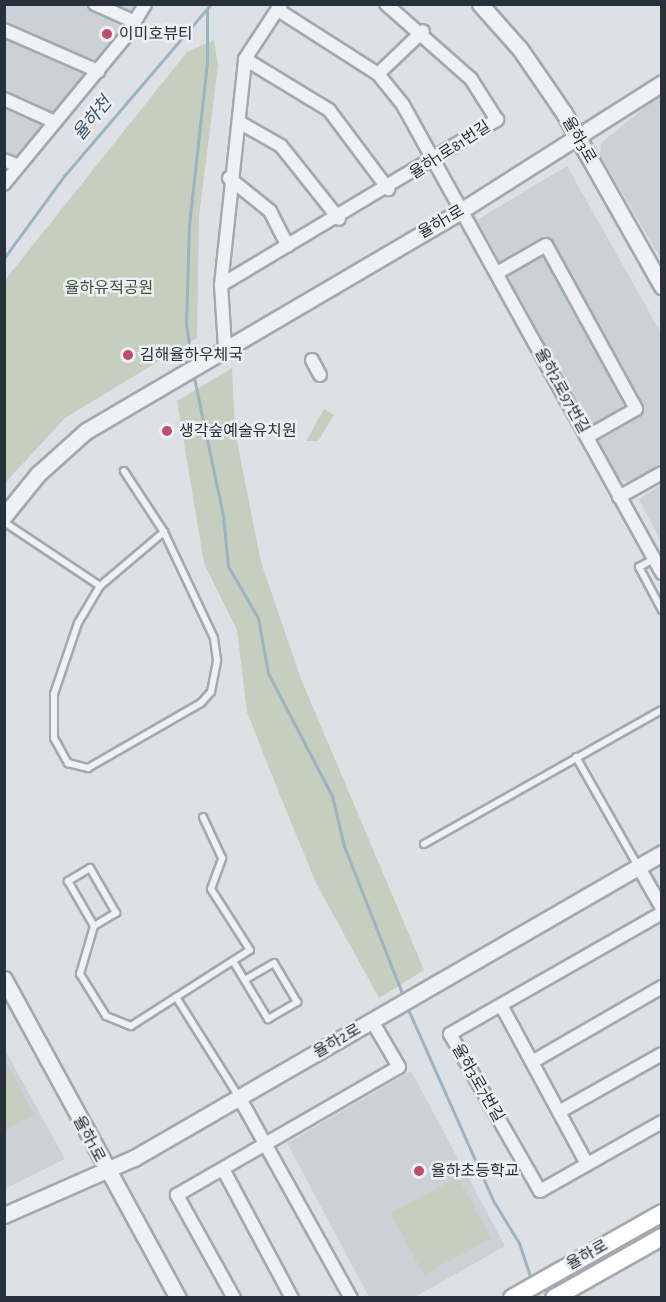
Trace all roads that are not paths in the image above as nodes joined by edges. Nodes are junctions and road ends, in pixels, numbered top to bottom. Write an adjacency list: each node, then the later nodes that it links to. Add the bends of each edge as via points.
1 (95, 4): 6 (street)
2 (145, 4): 6 (street)
3 (386, 4): 8 (street, 율하1로81번길)
4 (480, 4): 16 (street, 율하3로, via 520,48)
5 (279, 7): 9 (street); 11 (street)
6 (135, 22): 10 (street)
7 (4, 30): 10 (street)
8 (423, 31): 11 (street); 18 (street, 율하1로81번길, via 471,79 497,120)
9 (245, 59): 15 (street); 22 (street, via 329,110)
10 (98, 71): 14 (street)
11 (378, 74): 18 (street, 율하2로97번길)
12 (662, 83): 16 (street, 율하1로)
13 (4, 99): 14 (street)
14 (55, 122): 19 (street)
15 (239, 122): 20 (street); 24 (street, via 281,146)
16 (578, 137): 23 (street, 율하1로); 28 (street, 율하3로)
17 (4, 160): 19 (street)
18 (436, 161): 22 (street, 율하1로81번길); 23 (street, 율하2로97번길)
19 (18, 166): 21 (street)
20 (229, 178): 25 (street, via 270,210); 27 (street)
21 (4, 184)
22 (388, 189): 24 (street, 율하1로81번길)
23 (462, 210): 26 (street, 율하2로97번길); 29 (street, 율하1로)
24 (339, 219): 25 (street, 율하1로81번길)
25 (288, 246): 27 (street, 율하1로81번길)
26 (496, 273): 32 (street, 율하2로97번길); 32 (street, via 546,245 636,409)
27 (221, 285): 29 (street)
28 (662, 286)
29 (220, 350): 36 (street, 율하1로, via 86,431 38,474)
30 (312, 360): 31 (street)
31 (320, 375)
32 (587, 437): 35 (street, 율하2로97번길)
33 (124, 471): 38 (lane)
34 (662, 473): 35 (street)
35 (620, 497): 39 (street, 율하2로97번길)
36 (4, 516)
37 (4, 522): 41 (lane)
38 (164, 532): 41 (lane); 41 (lane, via 214,638 217,660 211,692 173,722 88,768 68,763 54,738 54,694 78,623)
39 (658, 557): 40 (street, 율하2로97번길); 42 (lane, via 639,567)
40 (662, 573)
41 (100, 586)
42 (662, 610)
43 (662, 710): 44 (lane)
44 (576, 757): 46 (lane); 48 (lane)
45 (202, 818): 52 (lane, via 222,858 212,889 250,950)
46 (424, 844)
47 (662, 853): 48 (street, 율하2로)
48 (638, 866): 49 (street); 58 (street, 율하2로)
49 (662, 908)
50 (662, 913): 57 (street, 율하3로7번길)
51 (94, 926): 51 (lane, via 68,881 90,868 116,913); 56 (lane, via 80,974 106,1016 131,1026)
52 (233, 961): 54 (lane); 56 (lane)
53 (4, 979): 67 (street, 율하1로)
54 (245, 980): 54 (lane, via 268,1019 297,1002 274,963)
55 (662, 987): 60 (street)
56 (176, 997): 61 (lane)
57 (501, 1005): 60 (street); 65 (street, 율하3로7번길, via 450,1034 540,1191)
58 (372, 1020): 61 (street, 율하2로); 64 (street, via 399,1067)
59 (662, 1054): 62 (street)
60 (532, 1062): 62 (street)
61 (239, 1097): 64 (street); 67 (street, 율하2로)
62 (559, 1112): 65 (street)
63 (662, 1122): 65 (street, 율하3로7번길)
64 (265, 1144): 66 (street); 75 (street)
65 (587, 1164)
66 (223, 1169): 73 (street, via 177,1195); 74 (street)
67 (106, 1172): 69 (street, 율하2로); 72 (street, 율하1로)
68 (662, 1213): 76 (main road, 율하로)
69 (4, 1215)
70 (662, 1237): 71 (main road, 율하로)
71 (555, 1297)
72 (178, 1298)
73 (234, 1298)
74 (292, 1298)
75 (351, 1298)
76 (512, 1298)

